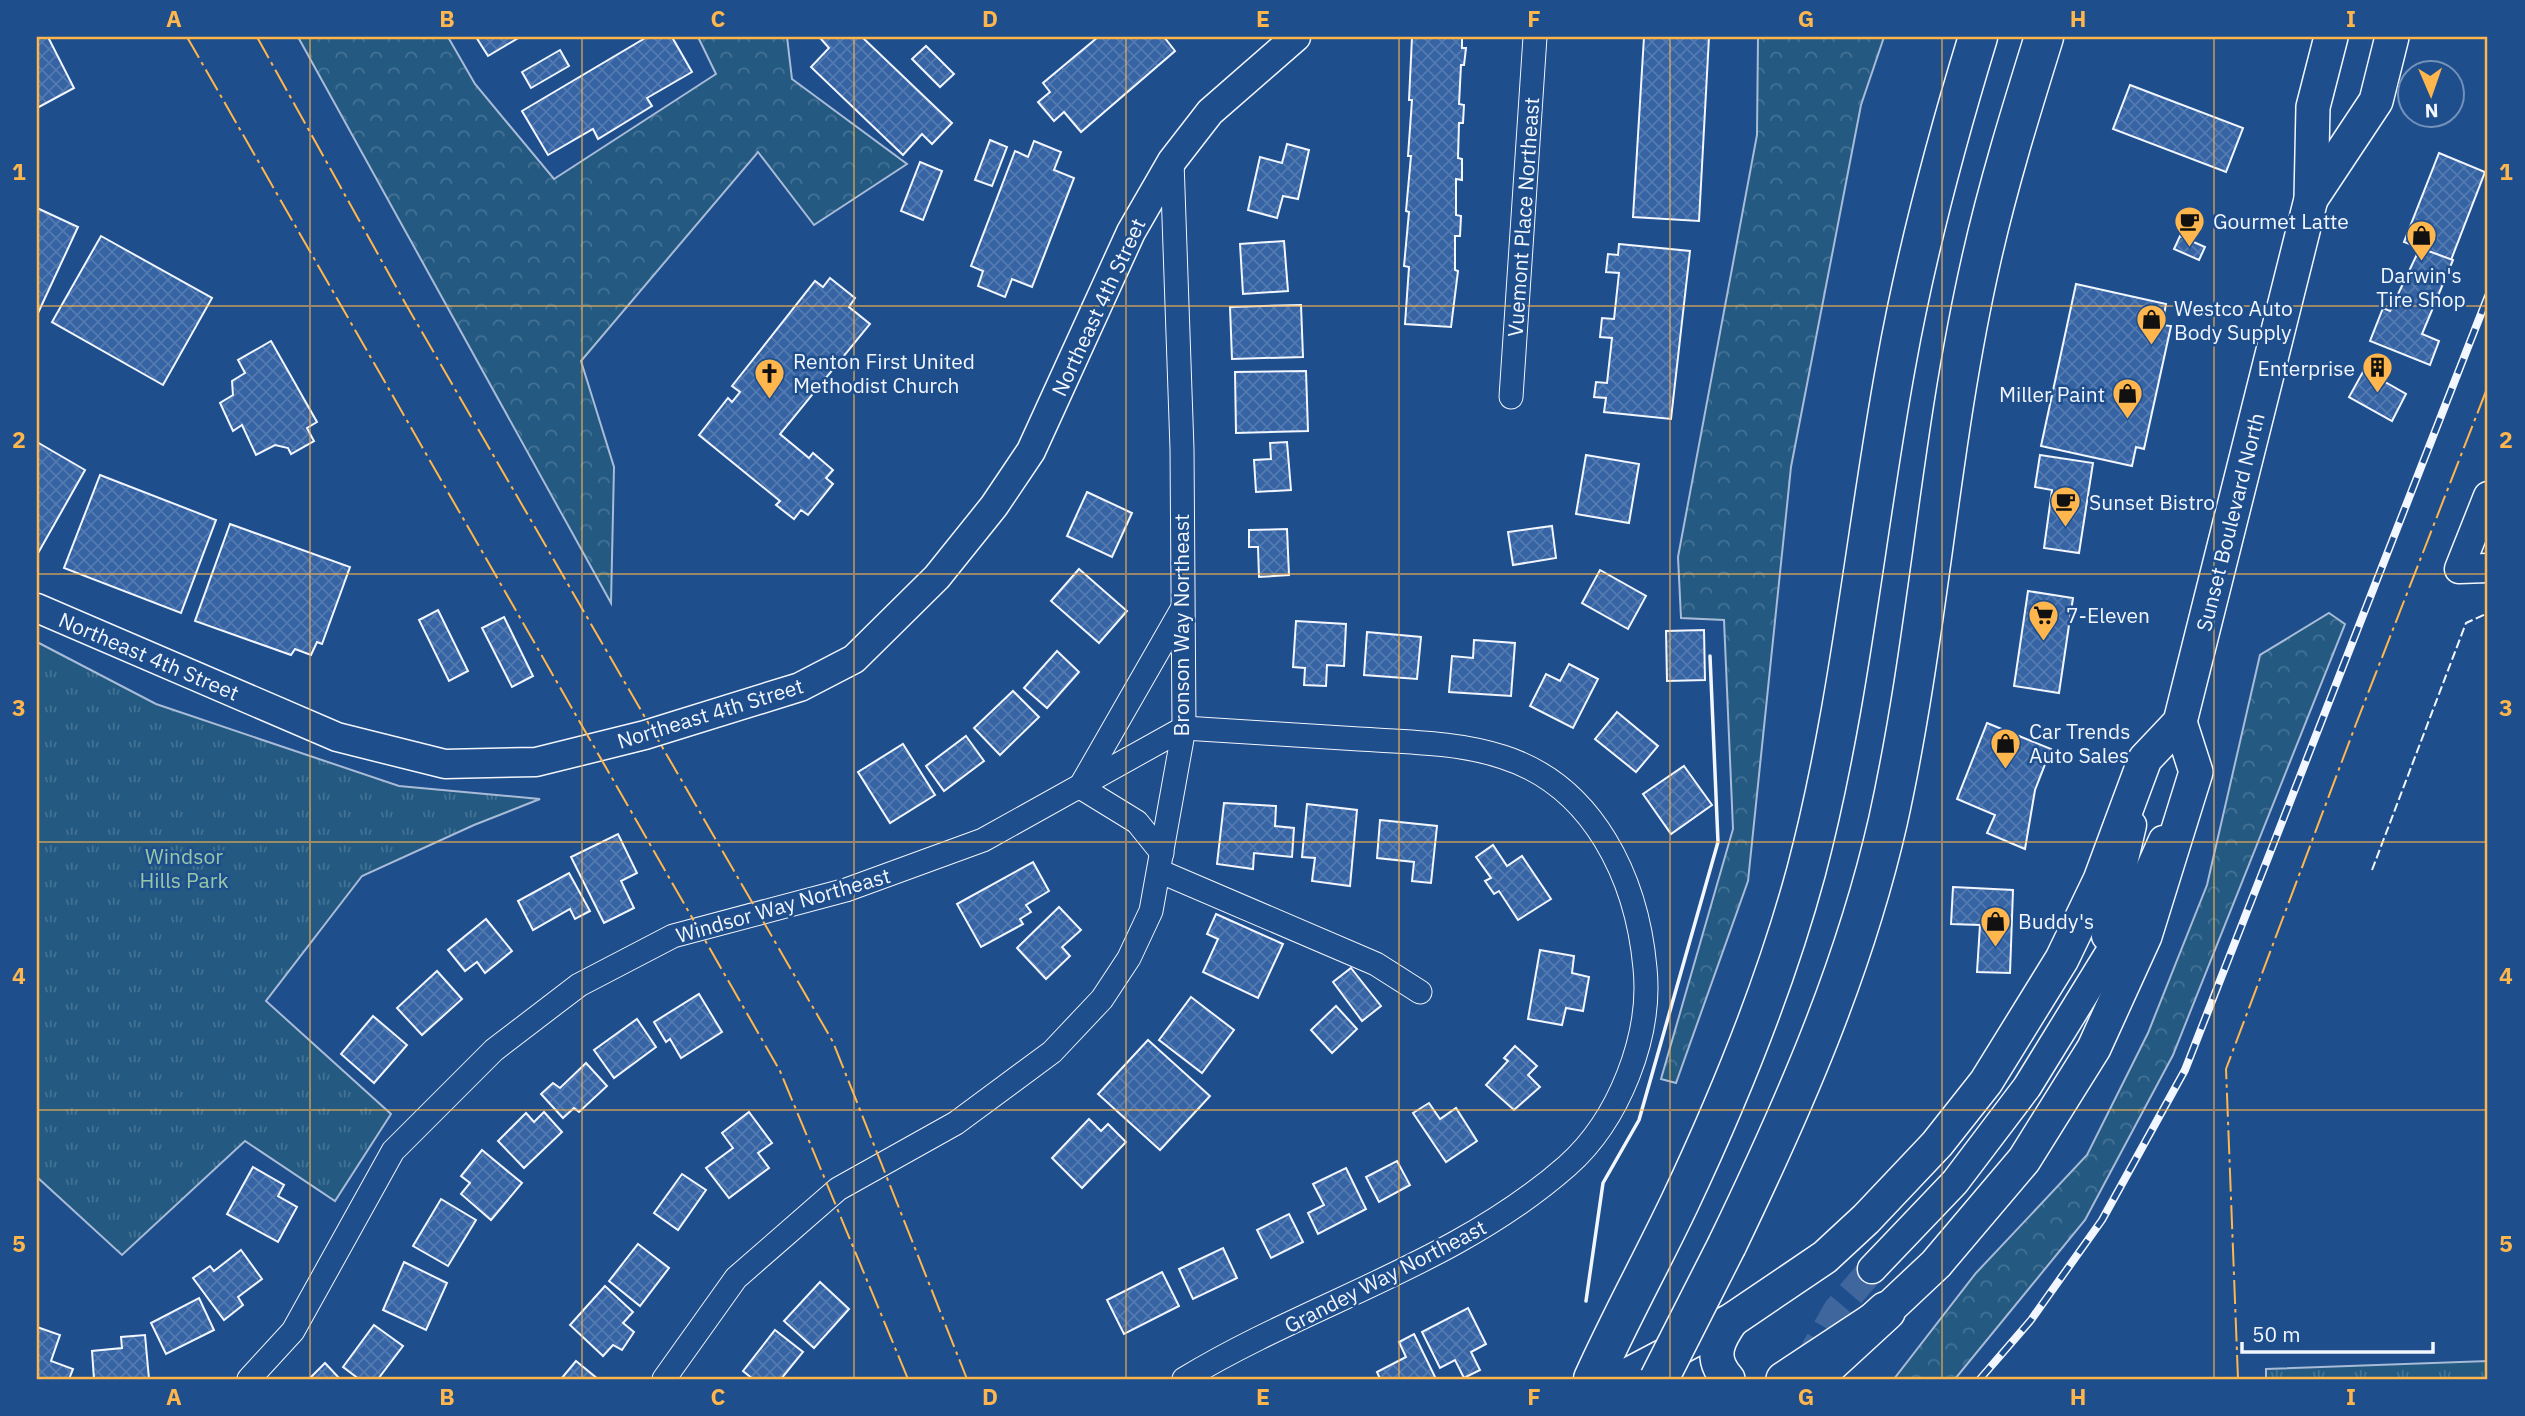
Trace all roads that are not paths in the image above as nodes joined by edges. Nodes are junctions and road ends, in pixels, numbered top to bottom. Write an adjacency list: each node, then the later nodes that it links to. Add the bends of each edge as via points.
1 (1296, 37): 9 (street, via 1210,112)
2 (1535, 37): 11 (street, Vuemont Place Northeast)
3 (1960, 37): 8 (highway)
4 (1978, 37): 8 (highway)
5 (2045, 37): 32 (highway, bridge, via 1981,260 1887,824 1833,1008 1778,1140)
6 (2331, 37): 10 (main road, Sunset Boulevard North, via 2313,107)
7 (2392, 37): 10 (main road, Sunset Boulevard North, via 2376,102)
8 (1942, 153): 30 (highway, via 1896,366 1841,713 1805,875 1751,1039 1680,1202)
9 (1172, 161): 14 (street, Northeast 4th Street, via 1131,232 1031,451 994,506 937,578 854,659 800,688 536,762 445,764 337,737); 15 (street, Bronson Way Northeast)
10 (2311, 199): 16 (main road, Sunset Boulevard North)
11 (1511, 397)
12 (2488, 496): 13 (street, via 2459,569)
13 (2488, 568)
14 (37, 608)
15 (1183, 608): 17 (street, Bronson Way Northeast); 20 (street)
16 (2180, 723): 18 (main road); 19 (main road)
17 (1184, 728): 20 (street, Windsor Way Northeast); 21 (street, Bronson Way Northeast); 29 (street, Grandey Way Northeast, via 1407,742 1504,757 1532,771 1574,799 1606,841 1642,931 1646,977 1642,1030 1625,1083 1601,1127 1569,1164 1469,1237)
18 (2145, 759): 22 (street, via 2117,897); 26 (main road, via 2100,880 2063,959 1986,1082 1937,1144 1866,1219 1825,1256)
19 (2196, 772): 22 (street, via 2120,936); 25 (main road, via 2145,936 2094,1048 2016,1169 1970,1227)
20 (1080, 787): 21 (street, via 1137,822); 27 (street, Windsor Way Northeast, via 984,840 846,890 673,936 579,985 494,1050 393,1151 293,1331)
21 (1161, 862): 23 (street, via 1377,964); 28 (street, Bronson Way Northeast, via 1151,911 1129,958 1102,999 1052,1052 957,1123 838,1189 736,1278)
22 (2089, 985): 24 (street, via 1992,1136 1939,1200)
23 (1420, 992)
24 (1872, 1269)
25 (1886, 1311): 34 (main road); 35 (highway)
26 (1732, 1320): 31 (main road); 33 (main road, via 1716,1349 1716,1360)
27 (249, 1379)
28 (664, 1379)
29 (1184, 1379)
30 (1593, 1379)
31 (1620, 1379)
32 (1660, 1379)
33 (1728, 1379)
34 (1783, 1379)
35 (1812, 1379)

